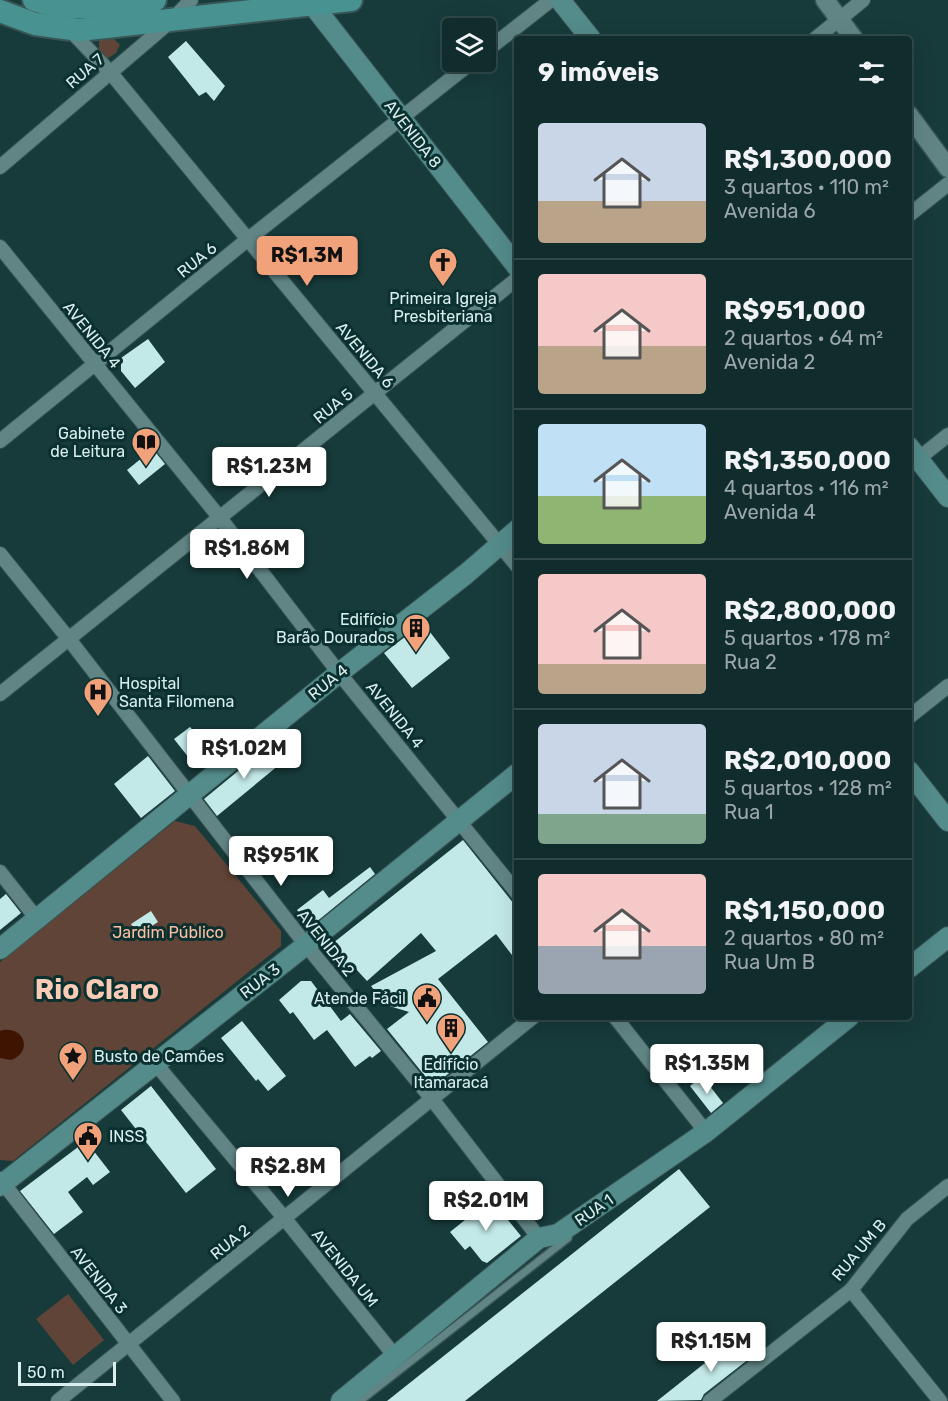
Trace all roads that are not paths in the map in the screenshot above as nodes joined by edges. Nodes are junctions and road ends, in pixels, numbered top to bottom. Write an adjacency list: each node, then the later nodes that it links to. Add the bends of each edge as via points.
1 (155, 0): 8 (main road, via 87,7)
2 (191, 0): 12 (street, RUA 7)
3 (351, 0): 9 (main road)
4 (551, 0): 17 (street)
5 (560, 0): 14 (main road)
6 (825, 0): 11 (street)
7 (863, 0): 11 (street)
8 (44, 2): 13 (street, AVENIDA 6)
9 (311, 2): 12 (main road); 20 (main road, AVENIDA 8)
10 (0, 11): 13 (main road, via 35,24)
11 (839, 19): 15 (street); 16 (street)
12 (172, 20): 13 (main road); 18 (street, RUA 7)
13 (69, 30): 18 (street, AVENIDA 6)
14 (589, 36)
15 (819, 36)
16 (852, 36)
17 (496, 43)
18 (110, 72): 22 (street, RUA 7); 26 (street, AVENIDA 6)
19 (459, 72): 20 (street, RUA 6)
20 (400, 117): 26 (street, RUA 6); 28 (main road, AVENIDA 8)
21 (912, 119): 23 (street)
22 (0, 167)
23 (948, 168)
24 (948, 184): 25 (street)
25 (912, 212)
26 (247, 240): 30 (street, RUA 6); 31 (street, AVENIDA 6)
27 (0, 247): 30 (street, AVENIDA 4)
28 (514, 263)
29 (514, 281): 31 (street, RUA 5)
30 (94, 366): 33 (street, RUA 6); 36 (street, AVENIDA 4)
31 (375, 393): 36 (street, RUA 5); 38 (street, AVENIDA 6)
32 (948, 435): 34 (street)
33 (0, 441)
34 (912, 457): 35 (main road)
35 (948, 497)
36 (220, 518): 41 (street, RUA 5); 42 (street, AVENIDA 4)
37 (514, 533): 38 (main road, RUA 4)
38 (500, 544): 40 (street, AVENIDA 6); 42 (main road, RUA 4)
39 (0, 554): 41 (street, AVENIDA 2)
40 (514, 562)
41 (68, 638): 44 (street, RUA 5); 48 (street, AVENIDA 2)
42 (339, 673): 48 (main road, RUA 4); 49 (street, AVENIDA 4)
43 (948, 686): 45 (street)
44 (0, 694)
45 (912, 715)
46 (912, 775): 50 (main road)
47 (514, 777): 49 (main road, RUA 3)
48 (188, 795): 53 (main road, RUA 4); 55 (street, AVENIDA 2)
49 (459, 820): 52 (street, AVENIDA 4); 55 (main road, RUA 3)
50 (948, 821)
51 (0, 872): 53 (street)
52 (514, 889)
53 (37, 919): 56 (main road, RUA 4)
54 (948, 937): 57 (main road)
55 (306, 945): 61 (main road, RUA 3); 62 (street, AVENIDA 2)
56 (0, 949)
57 (912, 966)
58 (529, 1020): 62 (street, RUA 2)
59 (617, 1020): 63 (street)
60 (845, 1020): 63 (main road, RUA 1)
61 (155, 1063): 65 (main road, RUA 3); 67 (street, AVENIDA UM)
62 (432, 1099): 67 (street, RUA 2); 70 (street, AVENIDA 2)
63 (706, 1132): 64 (main road, RUA 1)
64 (669, 1158): 68 (lane, via 662,1168); 70 (main road, RUA 1, via 558,1234)
65 (1, 1183): 72 (street, AVENIDA 3)
66 (948, 1186): 71 (street, RUA UM B, via 907,1219)
67 (285, 1219): 72 (street, RUA 2); 73 (street, AVENIDA UM)
68 (586, 1224)
69 (577, 1232): 77 (lane)
70 (539, 1238): 73 (main road, RUA 1)
71 (851, 1290): 78 (street, RUA UM B); 79 (street)
72 (129, 1346): 74 (street, RUA 2); 75 (street, AVENIDA 3)
73 (394, 1355): 76 (main road, RUA 1)
74 (58, 1401)
75 (174, 1401)
76 (341, 1401)
77 (360, 1401)
78 (710, 1401)
79 (940, 1401)

